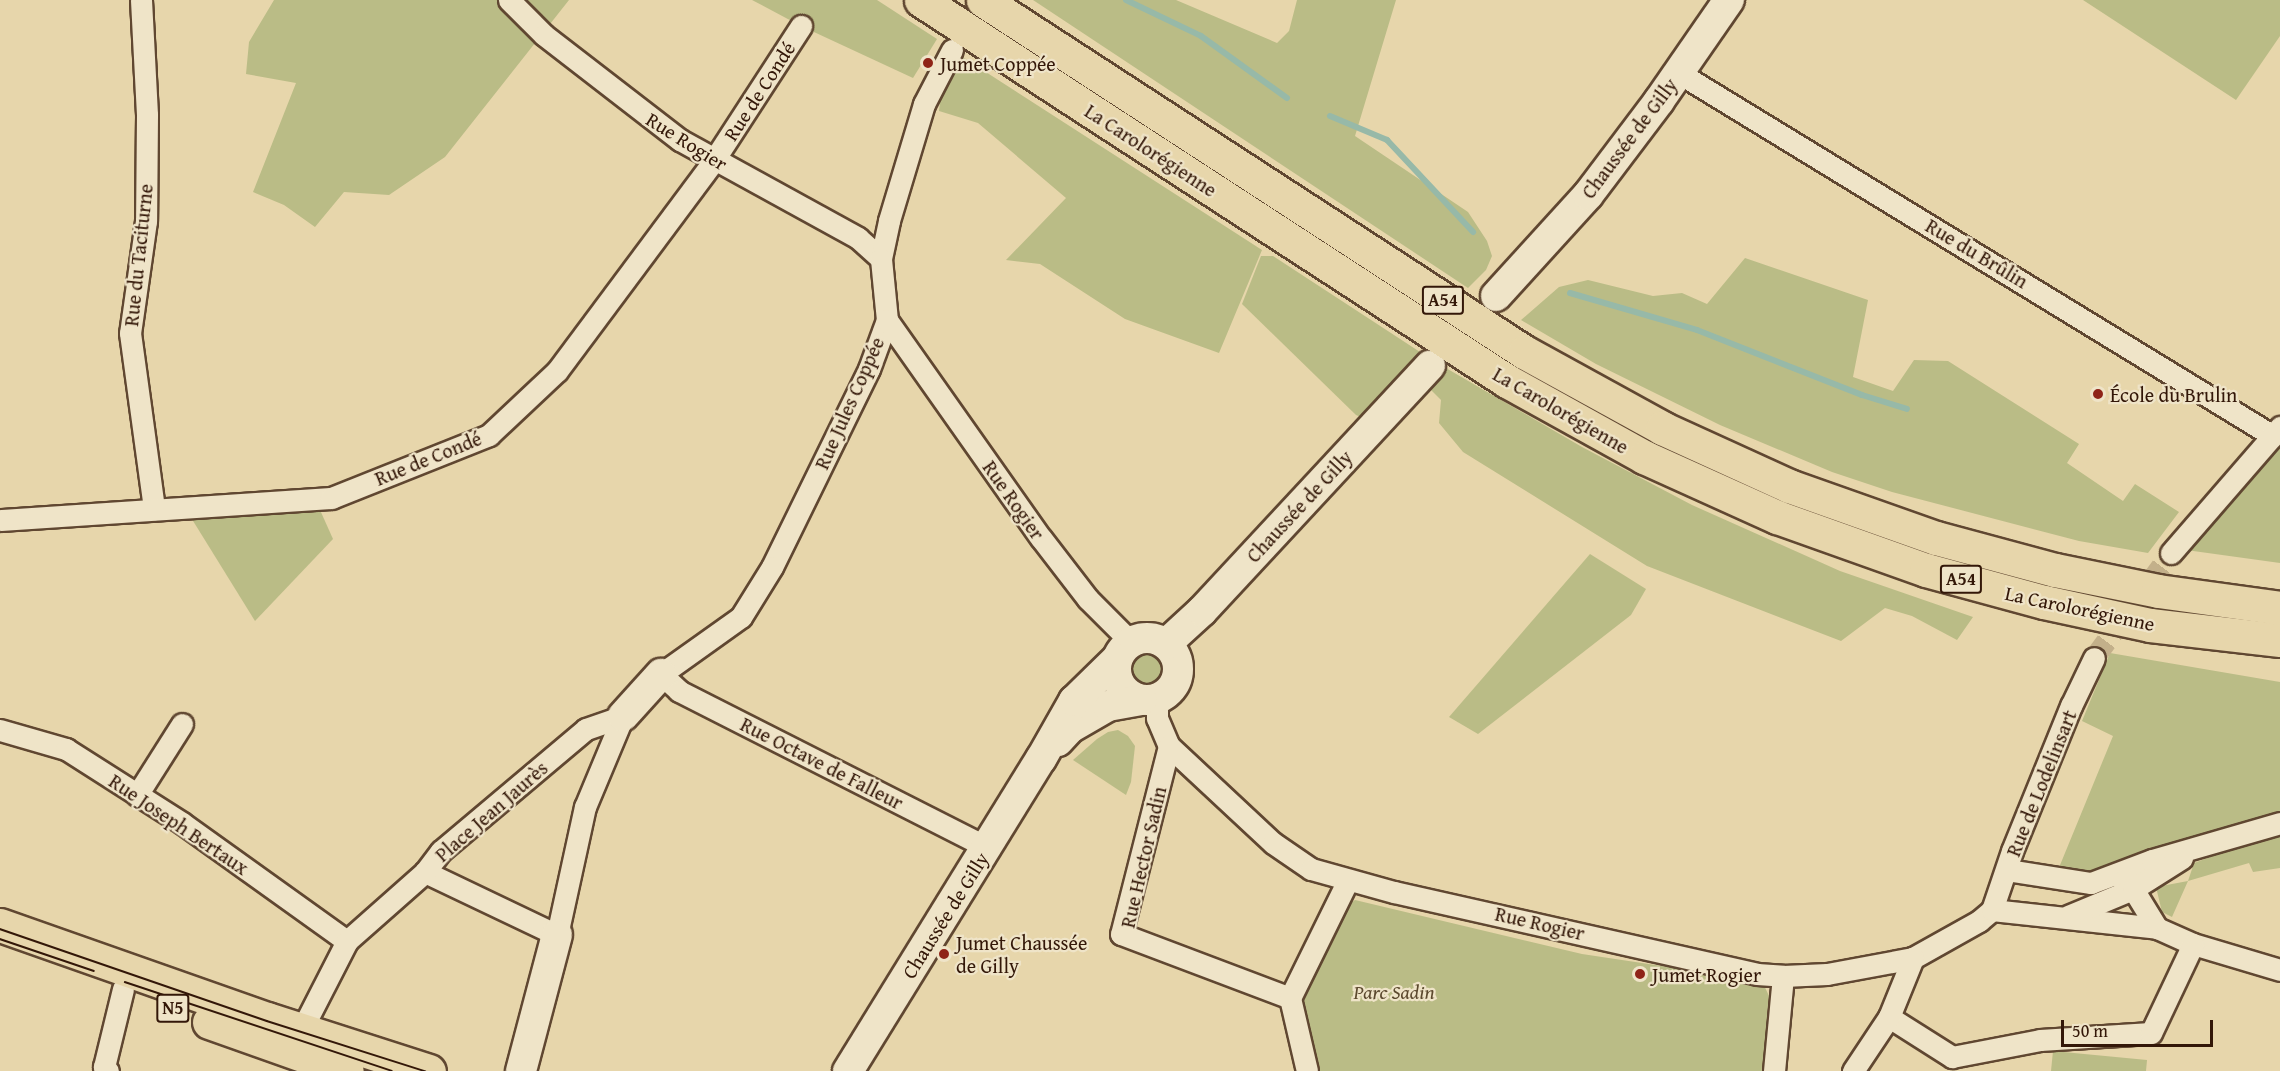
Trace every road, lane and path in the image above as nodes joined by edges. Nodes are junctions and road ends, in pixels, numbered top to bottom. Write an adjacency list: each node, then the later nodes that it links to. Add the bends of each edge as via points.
1 (141, 0): 15 (street, Rue du Taciturne, via 147,115 146,221 130,333)
2 (509, 0): 9 (street, Rue Rogier, via 544,35 633,106)
3 (921, 0): 21 (main road, La Carolorégienne / A54, via 1497,375 1644,457 1777,517 1926,570)
4 (983, 0): 19 (main road, La Carolorégienne / A54, via 1474,320 1662,428 1789,486 1936,538 2055,570)
5 (1729, 0): 8 (street, Chaussée de Gilly)
6 (801, 26): 9 (street, Rue de Condé)
7 (952, 50): 10 (street, Rue Jules Coppée, via 924,104)
8 (1679, 73): 11 (street, Chaussée de Gilly, via 1588,195); 14 (street, Rue du Brûlin)
9 (714, 160): 10 (street, Rue Rogier, via 858,238); 15 (street, Rue de Condé, via 557,371 489,435 330,498)
10 (881, 259): 12 (street, Rue Jules Coppée)
11 (1496, 296)
12 (887, 320): 24 (street, Rue Rogier); 27 (street, Rue Jules Coppée, via 869,369 777,557 741,617)
13 (1430, 366): 23 (street, Chaussée de Gilly, via 1202,611)
14 (2277, 431): 17 (street)
15 (154, 510): 16 (street, Rue de Condé)
16 (0, 520)
17 (2171, 553)
18 (2280, 596): 19 (main road)
19 (2197, 597): 20 (main road, La Carolorégienne / A54)
20 (2280, 608)
21 (2150, 625): 22 (main road, La Carolorégienne / A54); 26 (main road, via 2222,652)
22 (2280, 640)
23 (1166, 644): 24 (street, via 1152,638); 28 (street, via 1175,654 1178,674 1168,692)
24 (1124, 650): 28 (street, via 1116,669 1119,683 1126,693); 33 (street, Chaussée de Gilly, via 1074,701)
25 (2094, 658): 38 (street, Rue de Lodelinsart)
26 (2280, 662)
27 (661, 674): 29 (street, Place Jean Jaurès); 37 (street, Rue Octave de Falleur, via 679,691)
28 (1149, 699): 32 (street, Rue Rogier); 33 (street, Chaussée de Gilly, via 1108,706 1090,715 1070,728)
29 (623, 716): 39 (street, Place Jean Jaurès, via 586,729 441,851); 47 (street, Place Jean Jaurès, via 585,807)
30 (182, 724): 34 (street)
31 (0, 730): 34 (street, Rue Joseph Bertaux, via 66,749)
32 (1169, 746): 41 (street, Rue Rogier, via 1273,843 1311,869); 55 (street, Rue Hector Sadin, via 1121,933)
33 (1041, 759): 37 (street, Chaussée de Gilly)
34 (138, 795): 48 (street, Rue Joseph Bertaux)
35 (2280, 823): 36 (street)
36 (2206, 844): 40 (street); 42 (street)
37 (987, 847): 62 (street, Chaussée de Gilly)
38 (2007, 870): 40 (street, via 2091,883); 43 (street, Rue de Lodelinsart)
39 (425, 872): 47 (street, Place Jean Jaurès); 48 (street)
40 (2113, 874): 42 (street)
41 (1348, 880): 53 (street, Rue Rogier, via 1757,974); 55 (street)
42 (2133, 889): 44 (street); 46 (street)
43 (1992, 910): 44 (street); 51 (street, Rue Rogier)
44 (2067, 916): 46 (street)
45 (0, 925): 57 (main road, N5)
46 (2157, 928): 50 (street)
47 (557, 935): 61 (street, Place Jean Jaurès)
48 (347, 941): 57 (street)
49 (0, 942): 54 (main road, N5)
50 (2193, 944): 52 (street); 56 (street, via 2151,1033 2040,1040 1952,1057)
51 (1913, 958): 53 (street, Rue Rogier, via 1827,974); 56 (street)
52 (2280, 970)
53 (1783, 976): 64 (street)
54 (123, 989): 58 (street); 59 (main road, N5)
55 (1290, 998): 63 (street)
56 (1889, 1017): 65 (street)
57 (302, 1029): 60 (main road, N5)
58 (105, 1070)
59 (346, 1071)
60 (429, 1071)
61 (521, 1071)
62 (848, 1071)
63 (1307, 1071)
64 (1774, 1071)
65 (1853, 1071)

